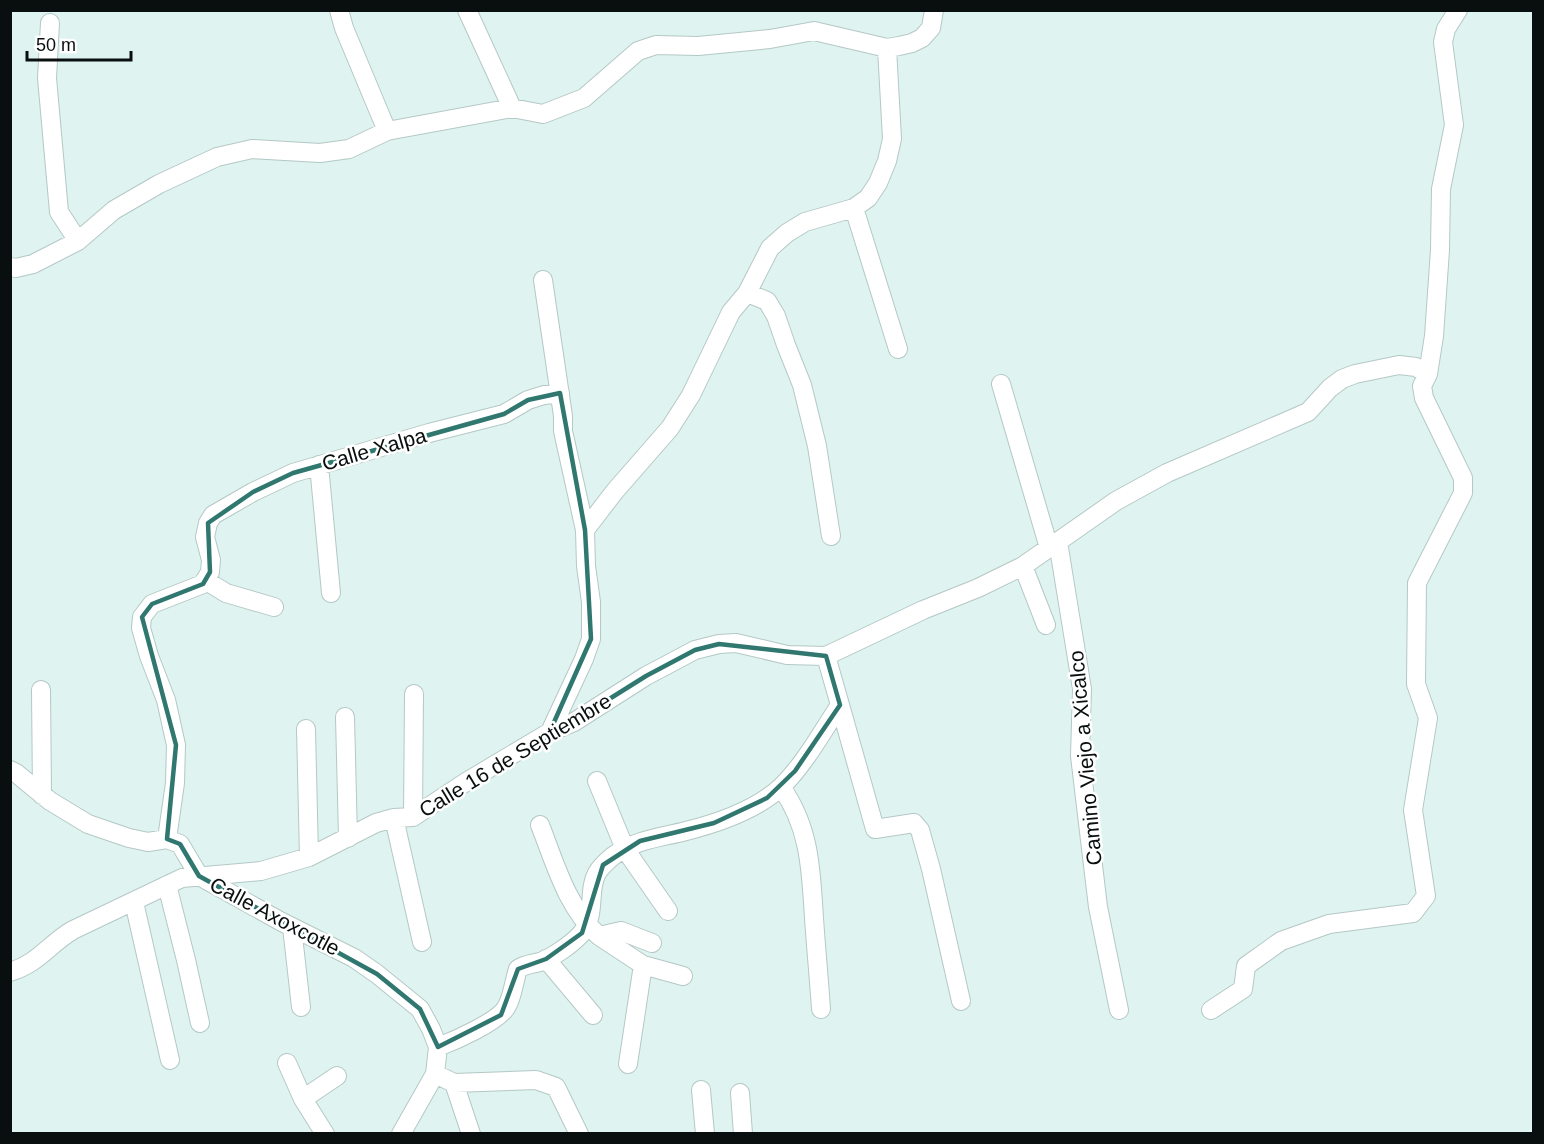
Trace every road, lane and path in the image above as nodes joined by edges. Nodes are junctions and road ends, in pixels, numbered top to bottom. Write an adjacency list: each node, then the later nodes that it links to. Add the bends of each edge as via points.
1 (339, 10): 8 (street)
2 (467, 10): 7 (street)
3 (934, 10): 6 (street, via 931,28 922,38)
4 (1458, 10): 15 (street, via 1443,42 1454,125 1441,189 1434,336)
5 (50, 23): 10 (street, via 47,78 59,212)
6 (887, 48): 7 (street, via 814,31 698,46 656,45 638,51 584,98 543,114); 9 (street, via 892,139 878,183 868,198)
7 (512, 108): 8 (street)
8 (387, 131): 10 (street, via 349,149 320,153 252,149 217,158 114,210)
9 (854, 208): 13 (street, via 805,222 788,233 770,248); 14 (street)
10 (78, 241): 11 (street, via 33,264)
11 (10, 267)
12 (543, 280): 17 (street)
13 (747, 293): 19 (street, via 731,312 670,428); 20 (street, via 767,301 776,316 802,385 817,446)
14 (898, 349)
15 (1428, 374): 21 (street, via 1416,367 1399,365 1342,379 1308,411 1167,473 1116,501); 61 (street, via 1422,386 1424,398 1463,478 1463,493 1417,583 1416,684 1428,718 1413,810 1426,896 1413,913 1329,924 1281,941 1246,966 1243,989)
16 (1000, 384): 21 (street, Camino Viejo a Xicalco)
17 (560, 393): 18 (street, Calle Xalpa, via 528,400 504,414); 19 (street, via 563,431)
18 (320, 465): 23 (street, Calle Xalpa, via 293,473 213,515 205,537 211,561); 24 (street)
19 (585, 530): 33 (street, via 591,639)
20 (831, 536)
21 (1053, 545): 22 (street); 60 (street, Camino Viejo a Xicalco, via 1082,689 1080,756 1098,907)
22 (1023, 566): 26 (street); 27 (street)
23 (205, 580): 25 (street, via 226,593); 41 (street, via 153,604 142,617 141,628 166,700 176,745)
24 (331, 593)
25 (274, 607)
26 (1046, 625)
27 (826, 656): 30 (street); 33 (street, Calle 16 de Septiembre, via 787,655 736,642 695,650)
28 (41, 690): 37 (street)
29 (414, 694): 38 (street)
30 (840, 705): 36 (street); 57 (street, via 875,829 914,823 920,830)
31 (345, 717): 42 (street)
32 (306, 729): 44 (street)
33 (550, 732): 38 (street, Calle 16 de Septiembre)
34 (10, 770): 37 (street)
35 (597, 781): 43 (street)
36 (781, 787): 43 (street, via 767,798 714,823 640,841); 59 (street, via 802,828 810,859)
37 (42, 795): 41 (street, via 98,828 148,842)
38 (413, 816): 39 (street, Calle 16 de Septiembre)
39 (394, 818): 42 (street, Calle 16 de Septiembre); 51 (street)
40 (540, 825): 50 (street, via 568,894)
41 (167, 838): 45 (street, Calle Axoxcotle, via 180,844)
42 (348, 838): 44 (street, Calle 16 de Septiembre)
43 (625, 849): 48 (street); 50 (street, via 596,874 590,914)
44 (309, 857): 45 (street, Calle 16 de Septiembre, via 261,871)
45 (199, 876): 46 (street, Calle 16 de Septiembre); 49 (street, Calle Axoxcotle)
46 (167, 885): 47 (street, Calle 16 de Septiembre); 63 (street)
47 (134, 902): 55 (street, Calle 16 de Septiembre, via 62,936 42,955); 65 (street)
48 (668, 911)
49 (292, 927): 58 (street); 64 (street, Calle Axoxcotle, via 377,974 420,1010)
50 (593, 931): 52 (street, via 621,931); 53 (street); 54 (street)
51 (423, 942)
52 (652, 943)
53 (546, 959): 62 (street); 64 (street, via 518,969 501,1015 459,1040)
54 (643, 965): 56 (street); 67 (street)
55 (10, 972)
56 (683, 976)
57 (962, 1001)
58 (301, 1007)
59 (821, 1009)
60 (1119, 1010)
61 (1211, 1010)
62 (593, 1015)
63 (200, 1023)
64 (438, 1047): 68 (street)
65 (170, 1060)
66 (287, 1063): 73 (street)
67 (628, 1064)
68 (435, 1074): 70 (street); 75 (street)
69 (337, 1076): 73 (street)
70 (454, 1083): 76 (street); 77 (street, via 536,1080 555,1087)
71 (701, 1090): 78 (street)
72 (740, 1093): 79 (street)
73 (303, 1100): 74 (street)
74 (325, 1134)
75 (401, 1134)
76 (471, 1134)
77 (579, 1134)
78 (705, 1134)
79 (743, 1134)

